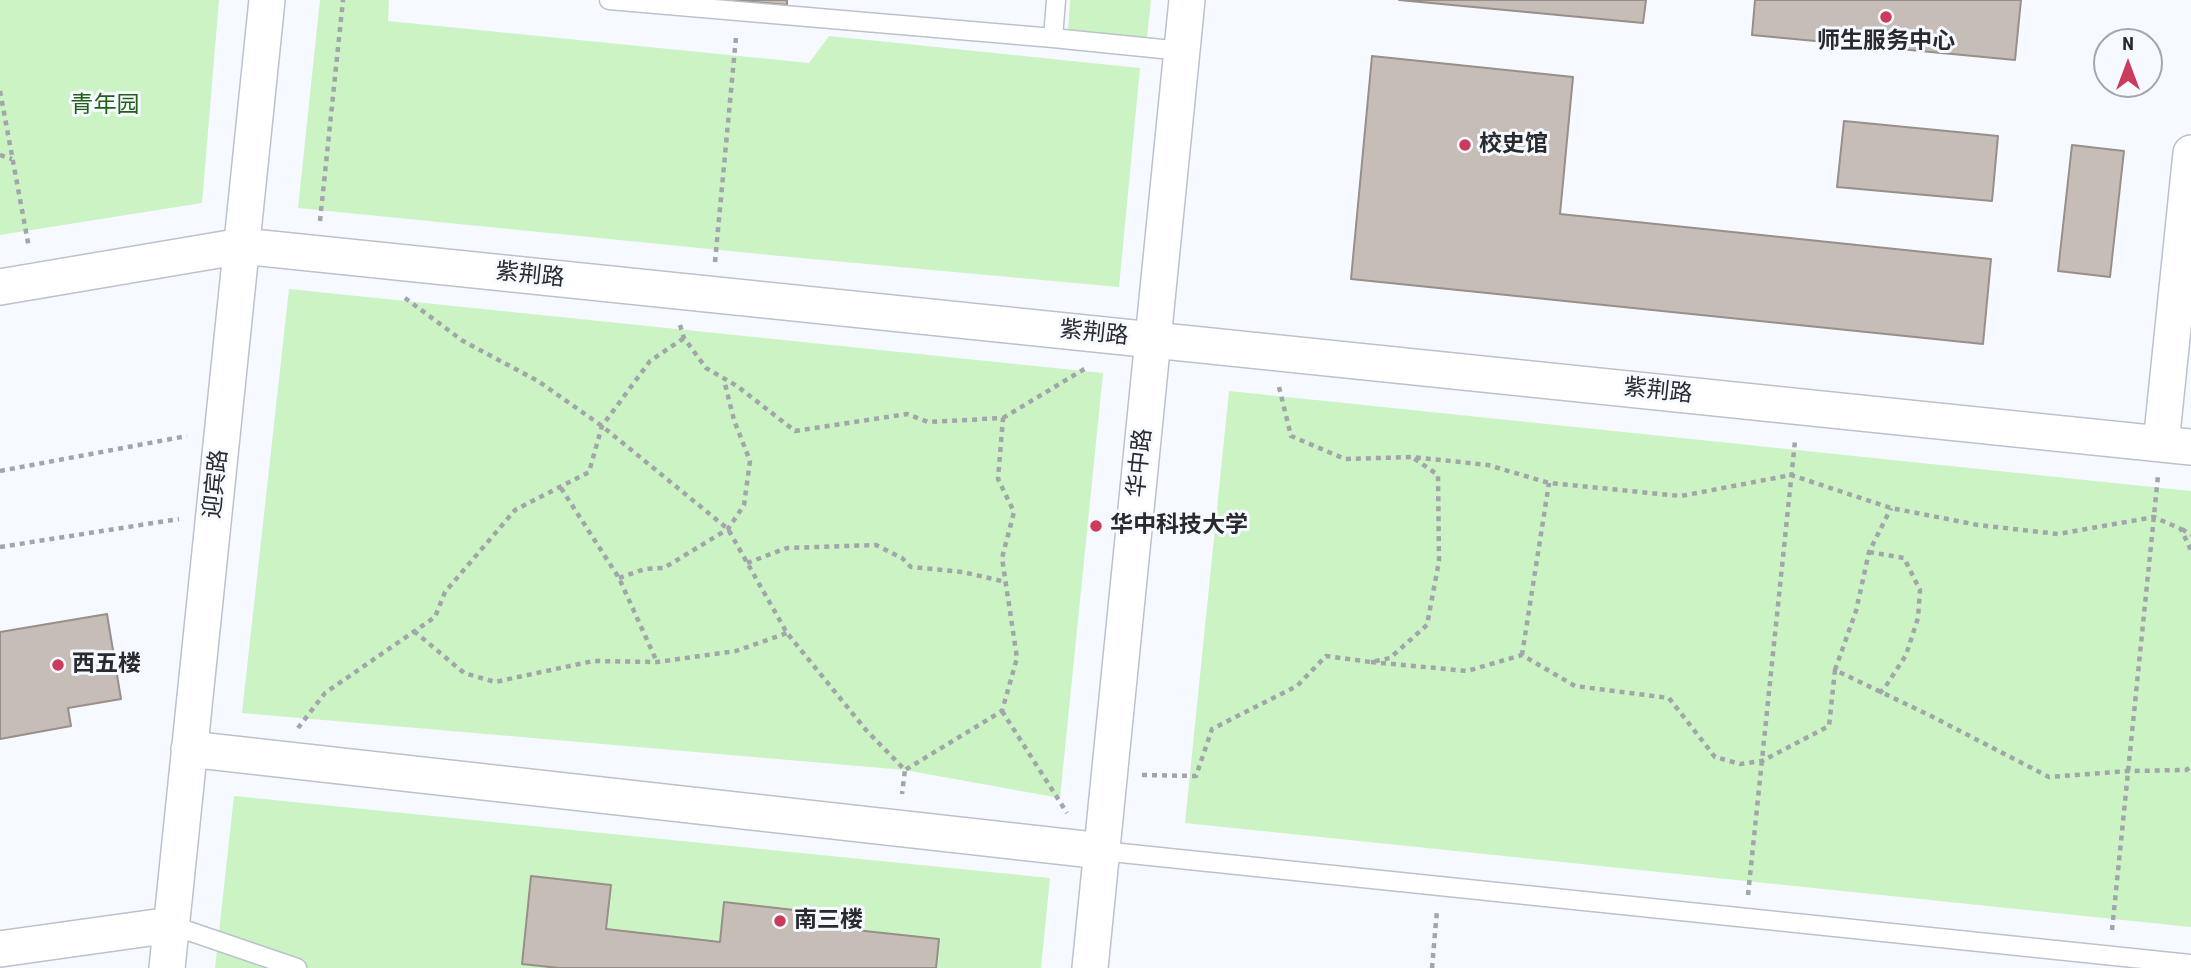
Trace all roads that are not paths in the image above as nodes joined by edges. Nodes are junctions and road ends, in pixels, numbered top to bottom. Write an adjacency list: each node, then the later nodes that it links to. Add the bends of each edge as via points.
1 (267, 0): 8 (street, 迎宾路)
2 (609, 0): 5 (lane)
3 (1056, 0): 5 (lane)
4 (1187, 0): 6 (street, 华中路)
5 (1053, 38): 6 (lane)
6 (1182, 51): 10 (street, 华中路)
7 (2191, 153): 11 (street)
8 (242, 246): 9 (street, 紫荆路); 10 (street, 紫荆路); 12 (street, 迎宾路)
9 (0, 287)
10 (1153, 340): 11 (street, 紫荆路); 13 (street, 华中路, via 1110,775)
11 (2176, 446)
12 (189, 749): 13 (street); 14 (street, 迎宾路)
13 (1096, 850): 16 (lane); 19 (street, 华中路)
14 (171, 925): 15 (street); 17 (street, 迎宾路); 18 (lane)
15 (0, 949)
16 (2191, 964)
17 (167, 968)
18 (296, 968)
19 (1090, 968)

